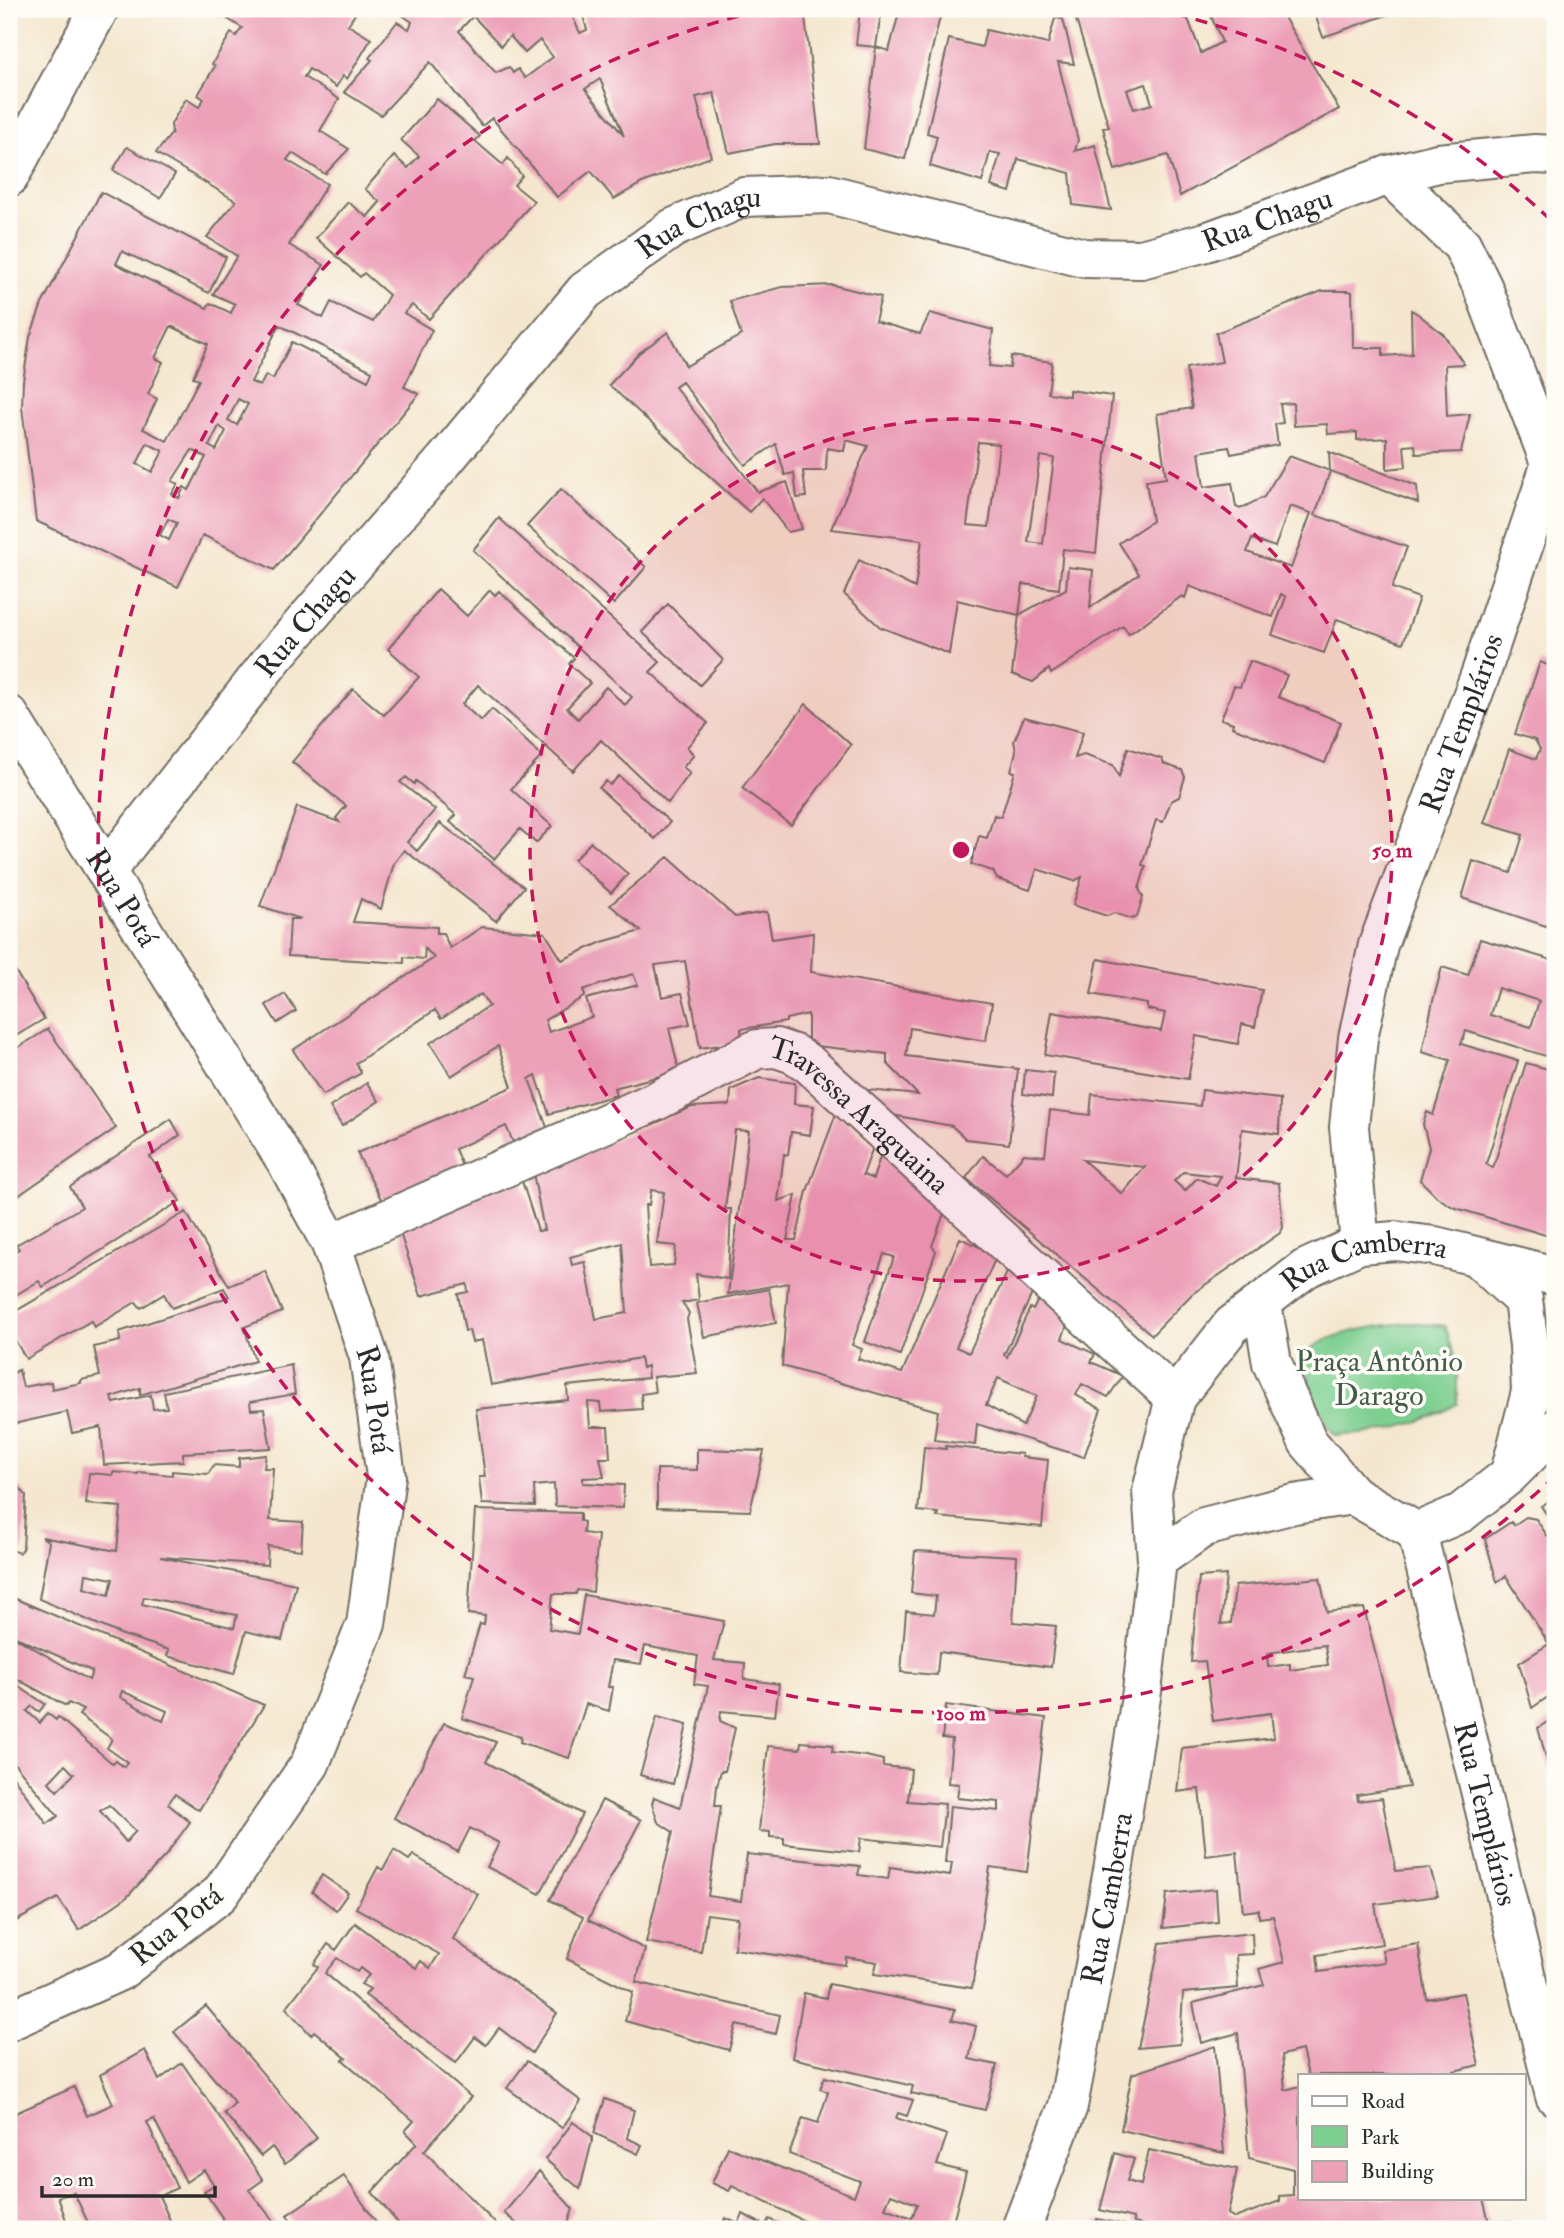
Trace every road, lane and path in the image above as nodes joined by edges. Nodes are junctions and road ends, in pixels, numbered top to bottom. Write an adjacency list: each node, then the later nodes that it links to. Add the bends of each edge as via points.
1 (99, 9): 4 (street)
2 (1555, 155): 3 (street, Rua Chagu, via 1438,163)
3 (1389, 175): 5 (street, via 1462,244); 7 (street, Rua Chagu, via 1206,242 1141,259 1084,258 829,194 744,197 674,228 585,291 274,657)
4 (9, 177)
5 (1553, 458): 9 (street, Rua Templários, via 1481,673 1378,945 1357,1038 1349,1127)
6 (9, 715): 7 (street, Rua Potá)
7 (107, 870): 8 (street, Rua Potá, via 288,1163)
8 (331, 1244): 13 (street, Travessa Araguaina, via 656,1101 757,1049 776,1048 810,1064); 19 (street, Rua Potá, via 369,1357 386,1476 366,1625 310,1763 220,1894 120,1971)
9 (1360, 1244): 10 (street, Rua Camberra, via 1395,1241); 12 (street, Rua Camberra, via 1306,1269)
10 (1475, 1255): 11 (street, Rua Camberra); 15 (street, Rua Camberra, via 1523,1300 1530,1345 1531,1392)
11 (1555, 1276)
12 (1262, 1304): 13 (street, Rua Camberra, via 1232,1325); 16 (street, Rua Camberra, via 1272,1363 1308,1442)
13 (1175, 1398): 18 (street, Rua Camberra, via 1152,1492)
14 (1555, 1429): 15 (street)
15 (1509, 1475): 17 (street, via 1461,1513)
16 (1353, 1495): 17 (street, Rua Camberra); 18 (street, via 1294,1504 1204,1527)
17 (1417, 1532): 20 (street, Rua Templários)
18 (1157, 1560): 21 (street, Rua Camberra, via 1115,1858 1068,2106)
19 (9, 2021)
20 (1555, 2096)
21 (1021, 2229)

